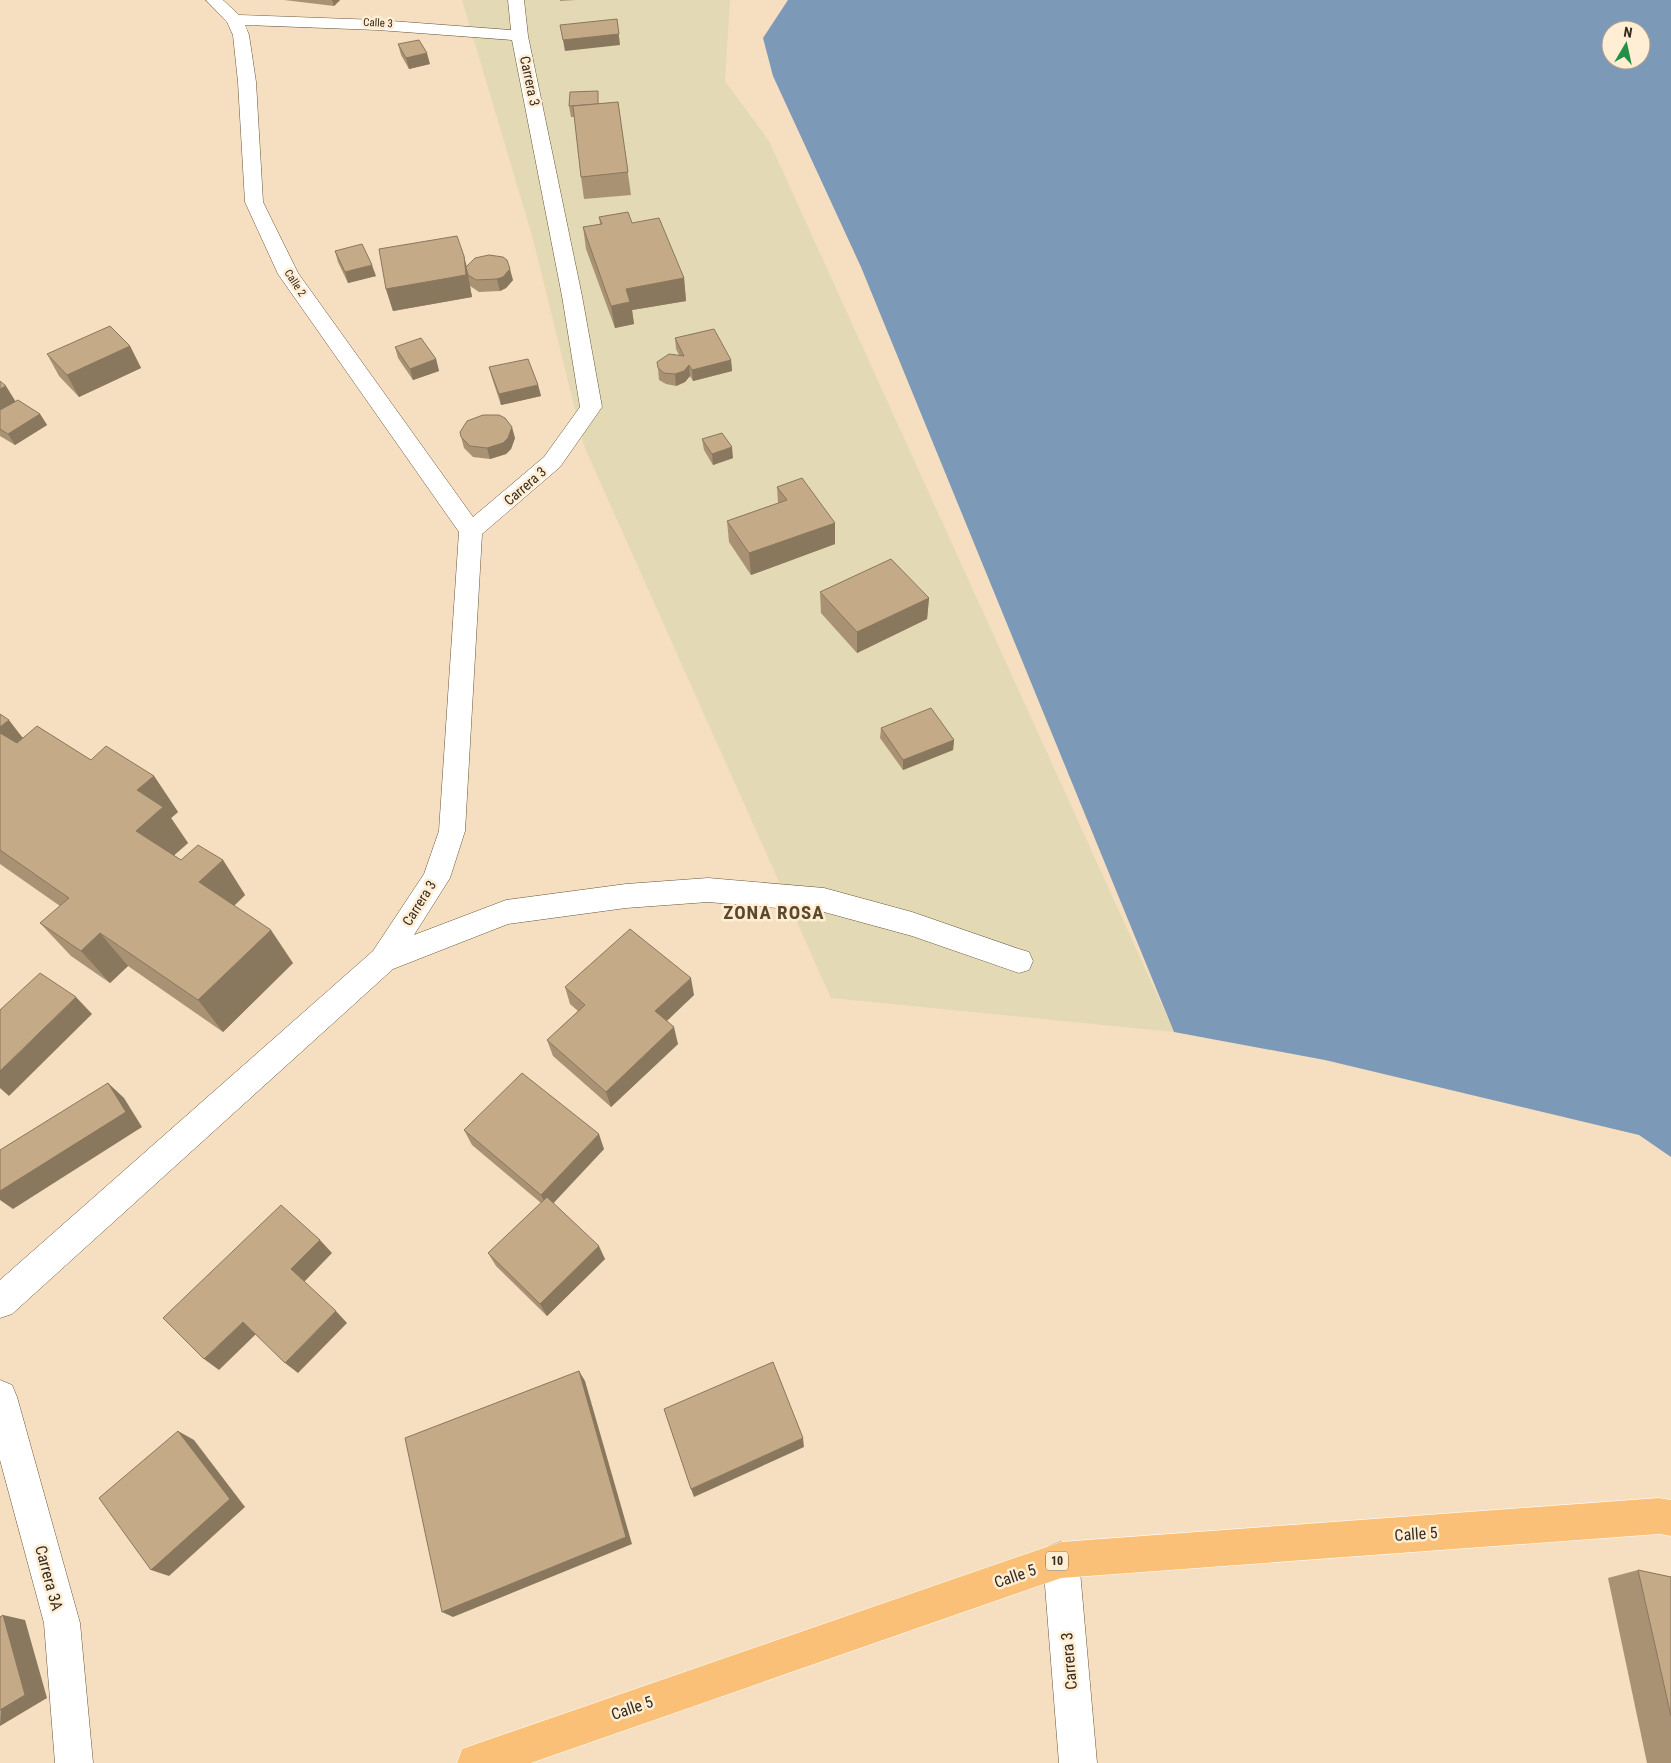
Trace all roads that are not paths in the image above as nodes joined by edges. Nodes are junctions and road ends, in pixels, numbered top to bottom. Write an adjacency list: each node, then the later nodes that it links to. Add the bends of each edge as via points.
1 (214, 0): 3 (street, Calle 2)
2 (516, 0): 4 (street, Carrera 3)
3 (235, 20): 4 (street, Calle 3, via 370,23); 5 (street, Calle 2, via 241,35 247,82 254,202 288,274)
4 (520, 36): 5 (street, Carrera 3, via 591,406 552,462)
5 (471, 531): 6 (street, Carrera 3, via 452,831 436,878)
6 (383, 960): 7 (street, via 506,912 626,896 708,890 824,900 912,924); 8 (street)
7 (1019, 961)
8 (0, 1302)
9 (0, 1397): 12 (street, Carrera 3A, via 62,1623)
10 (1671, 1518): 11 (main road, Calle 5 / 10)
11 (1061, 1560): 13 (main road, Calle 5 / 10); 14 (street, Carrera 3)
12 (74, 1763)
13 (476, 1763)
14 (1078, 1763)

